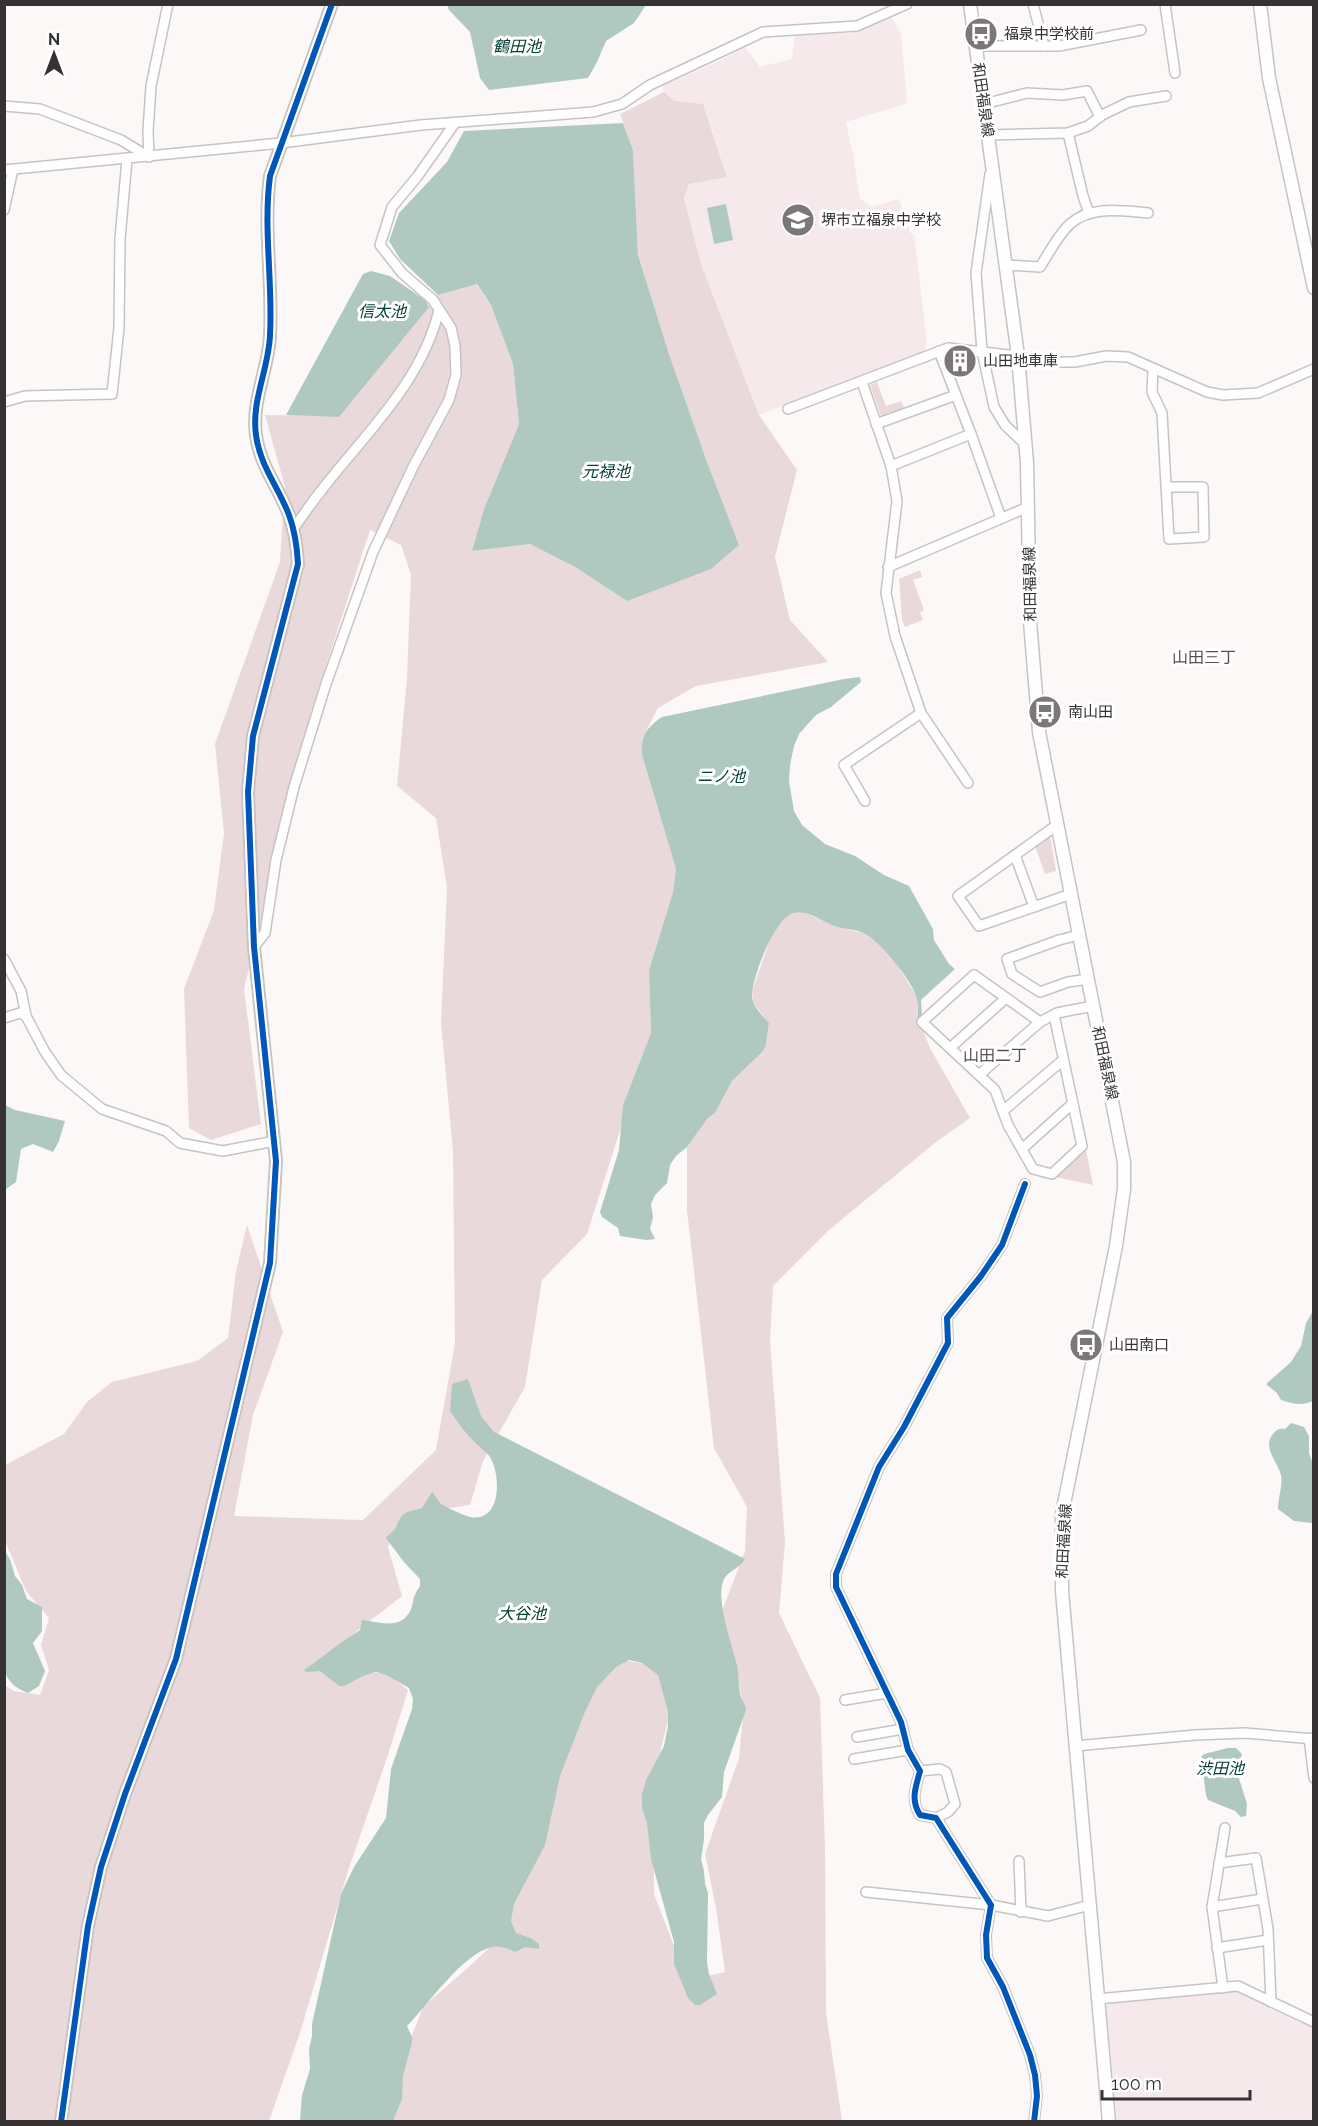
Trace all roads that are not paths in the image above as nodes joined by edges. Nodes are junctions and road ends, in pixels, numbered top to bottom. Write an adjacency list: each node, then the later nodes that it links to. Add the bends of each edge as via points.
1 (168, 4): 20 (street, via 151,86)
2 (333, 4): 19 (street)
3 (907, 4): 16 (street, via 857,26 764,32 650,85 622,104 593,112)
4 (970, 4): 9 (main road, 和田福泉線)
5 (1034, 4): 10 (street)
6 (1165, 4): 11 (street)
7 (1260, 4): 28 (main road, via 1269,78)
8 (1141, 30): 10 (street)
9 (976, 46): 10 (street); 13 (main road, 和田福泉線)
10 (1044, 46)
11 (1175, 73)
12 (1166, 96): 15 (street, via 1130,102)
13 (984, 104): 15 (street, via 1027,93 1063,95 1087,91); 18 (main road, 和田福泉線)
14 (4, 106): 20 (street, via 50,112 121,140)
15 (1100, 117): 17 (street)
16 (454, 123): 19 (street); 29 (street, via 392,207 380,244 402,273)
17 (1068, 133): 18 (street); 25 (street)
18 (988, 135): 22 (main road, 和田福泉線)
19 (281, 143): 20 (street); 46 (street, via 266,205 270,337 255,410 255,434 263,465)
20 (149, 157): 21 (street)
21 (127, 159): 23 (street); 37 (street, via 112,394 25,396)
22 (992, 162): 27 (main road, 和田福泉線); 31 (street, via 976,273)
23 (8, 170): 24 (street)
24 (4, 210)
25 (1089, 213): 26 (street); 27 (street, via 1069,225 1040,267)
26 (1148, 213)
27 (1007, 265): 32 (main road, 和田福泉線)
28 (1314, 288)
29 (440, 310): 46 (street, via 421,356 392,405); 56 (street, via 451,328 455,346 454,384 386,523 326,684 276,860 265,933)
30 (939, 351): 31 (street); 35 (street); 36 (street)
31 (982, 351): 32 (street); 41 (street, via 994,407 1005,425)
32 (1018, 356): 34 (street, via 1044,362 1128,357); 41 (main road, 和田福泉線)
33 (1314, 369): 34 (street, via 1258,393 1224,395)
34 (1153, 370): 43 (street, via 1152,392 1162,413)
35 (862, 382): 38 (street); 39 (street)
36 (956, 395): 39 (street); 40 (street)
37 (4, 402)
38 (788, 410)
39 (876, 423): 42 (street)
40 (971, 434): 42 (street); 45 (street)
41 (1026, 445): 44 (main road, 和田福泉線)
42 (891, 466): 47 (street, via 897,501)
43 (1166, 487): 43 (street, via 1203,487 1204,537 1169,539)
44 (1028, 507): 45 (street); 51 (main road, 和田福泉線, via 1030,621 1038,723)
45 (1001, 518): 47 (street)
46 (293, 529): 56 (street, via 298,564 252,736 248,792)
47 (888, 567): 48 (street, via 886,593 895,636)
48 (921, 713): 49 (street); 50 (street, via 844,765)
49 (968, 783)
50 (865, 801)
51 (1057, 825): 52 (street); 53 (main road, 和田福泉線)
52 (1015, 855): 54 (street); 54 (street, via 958,896 979,926)
53 (1071, 894): 54 (street); 55 (main road, 和田福泉線)
54 (1034, 907)
55 (1079, 935): 58 (main road, 和田福泉線); 58 (street, via 1007,959 1012,974 1040,992)
56 (254, 946): 70 (street)
57 (4, 959): 62 (street, via 21,991)
58 (1088, 979): 60 (main road, 和田福泉線)
59 (1006, 998): 64 (street); 65 (street); 65 (street, via 974,975 922,1022)
60 (1093, 1006): 61 (street); 78 (main road, 和田福泉線, via 1124,1162 1124,1189 1062,1514 1062,1591)
61 (1054, 1015): 64 (street); 66 (street)
62 (26, 1016): 63 (street, via 20,1013); 70 (street, via 61,1076 102,1110 166,1131 180,1143 223,1151)
63 (4, 1018)
64 (1040, 1022): 67 (street)
65 (950, 1048): 67 (street)
66 (1063, 1060): 68 (street); 69 (street)
67 (979, 1075): 69 (street, via 995,1090)
68 (1072, 1104): 71 (street); 71 (street, via 1082,1146 1052,1174 1033,1169)
69 (1003, 1112): 71 (street)
70 (275, 1141): 99 (street, via 270,1263 176,1659 101,1867 88,1926)
71 (1022, 1149)
72 (1025, 1184): 73 (street, via 1002,1245 947,1318 948,1343 879,1467 836,1574 836,1587)
73 (887, 1693): 74 (street); 75 (street)
74 (845, 1700)
75 (903, 1729): 76 (street); 79 (street)
76 (857, 1737)
77 (1311, 1739): 78 (street, via 1225,1733); 82 (street)
78 (1075, 1746): 90 (main road, 和田福泉線)
79 (908, 1750): 80 (street); 81 (street)
80 (854, 1759)
81 (920, 1771): 83 (street, via 914,1806 920,1815); 83 (street, via 946,1772 956,1804)
82 (1314, 1778)
83 (936, 1818): 89 (street)
84 (1225, 1828): 86 (street)
85 (1019, 1861): 92 (street)
86 (1219, 1863): 88 (street, via 1256,1858); 91 (street)
87 (866, 1892): 89 (street)
88 (1262, 1899): 91 (street); 93 (street)
89 (991, 1905): 92 (street); 100 (street, via 987,1958 1030,2055 1037,2096)
90 (1090, 1905): 92 (street, via 1048,1916); 96 (main road, 和田福泉線)
91 (1212, 1907): 94 (street)
92 (1021, 1912)
93 (1268, 1940): 94 (street); 97 (street)
94 (1217, 1948): 95 (street)
95 (1224, 1988): 96 (street); 97 (street, via 1238,1986)
96 (1097, 1999): 101 (main road, 和田福泉線)
97 (1271, 2002): 98 (street)
98 (1314, 2022)
99 (61, 2121)
100 (1034, 2121)
101 (1109, 2121)

